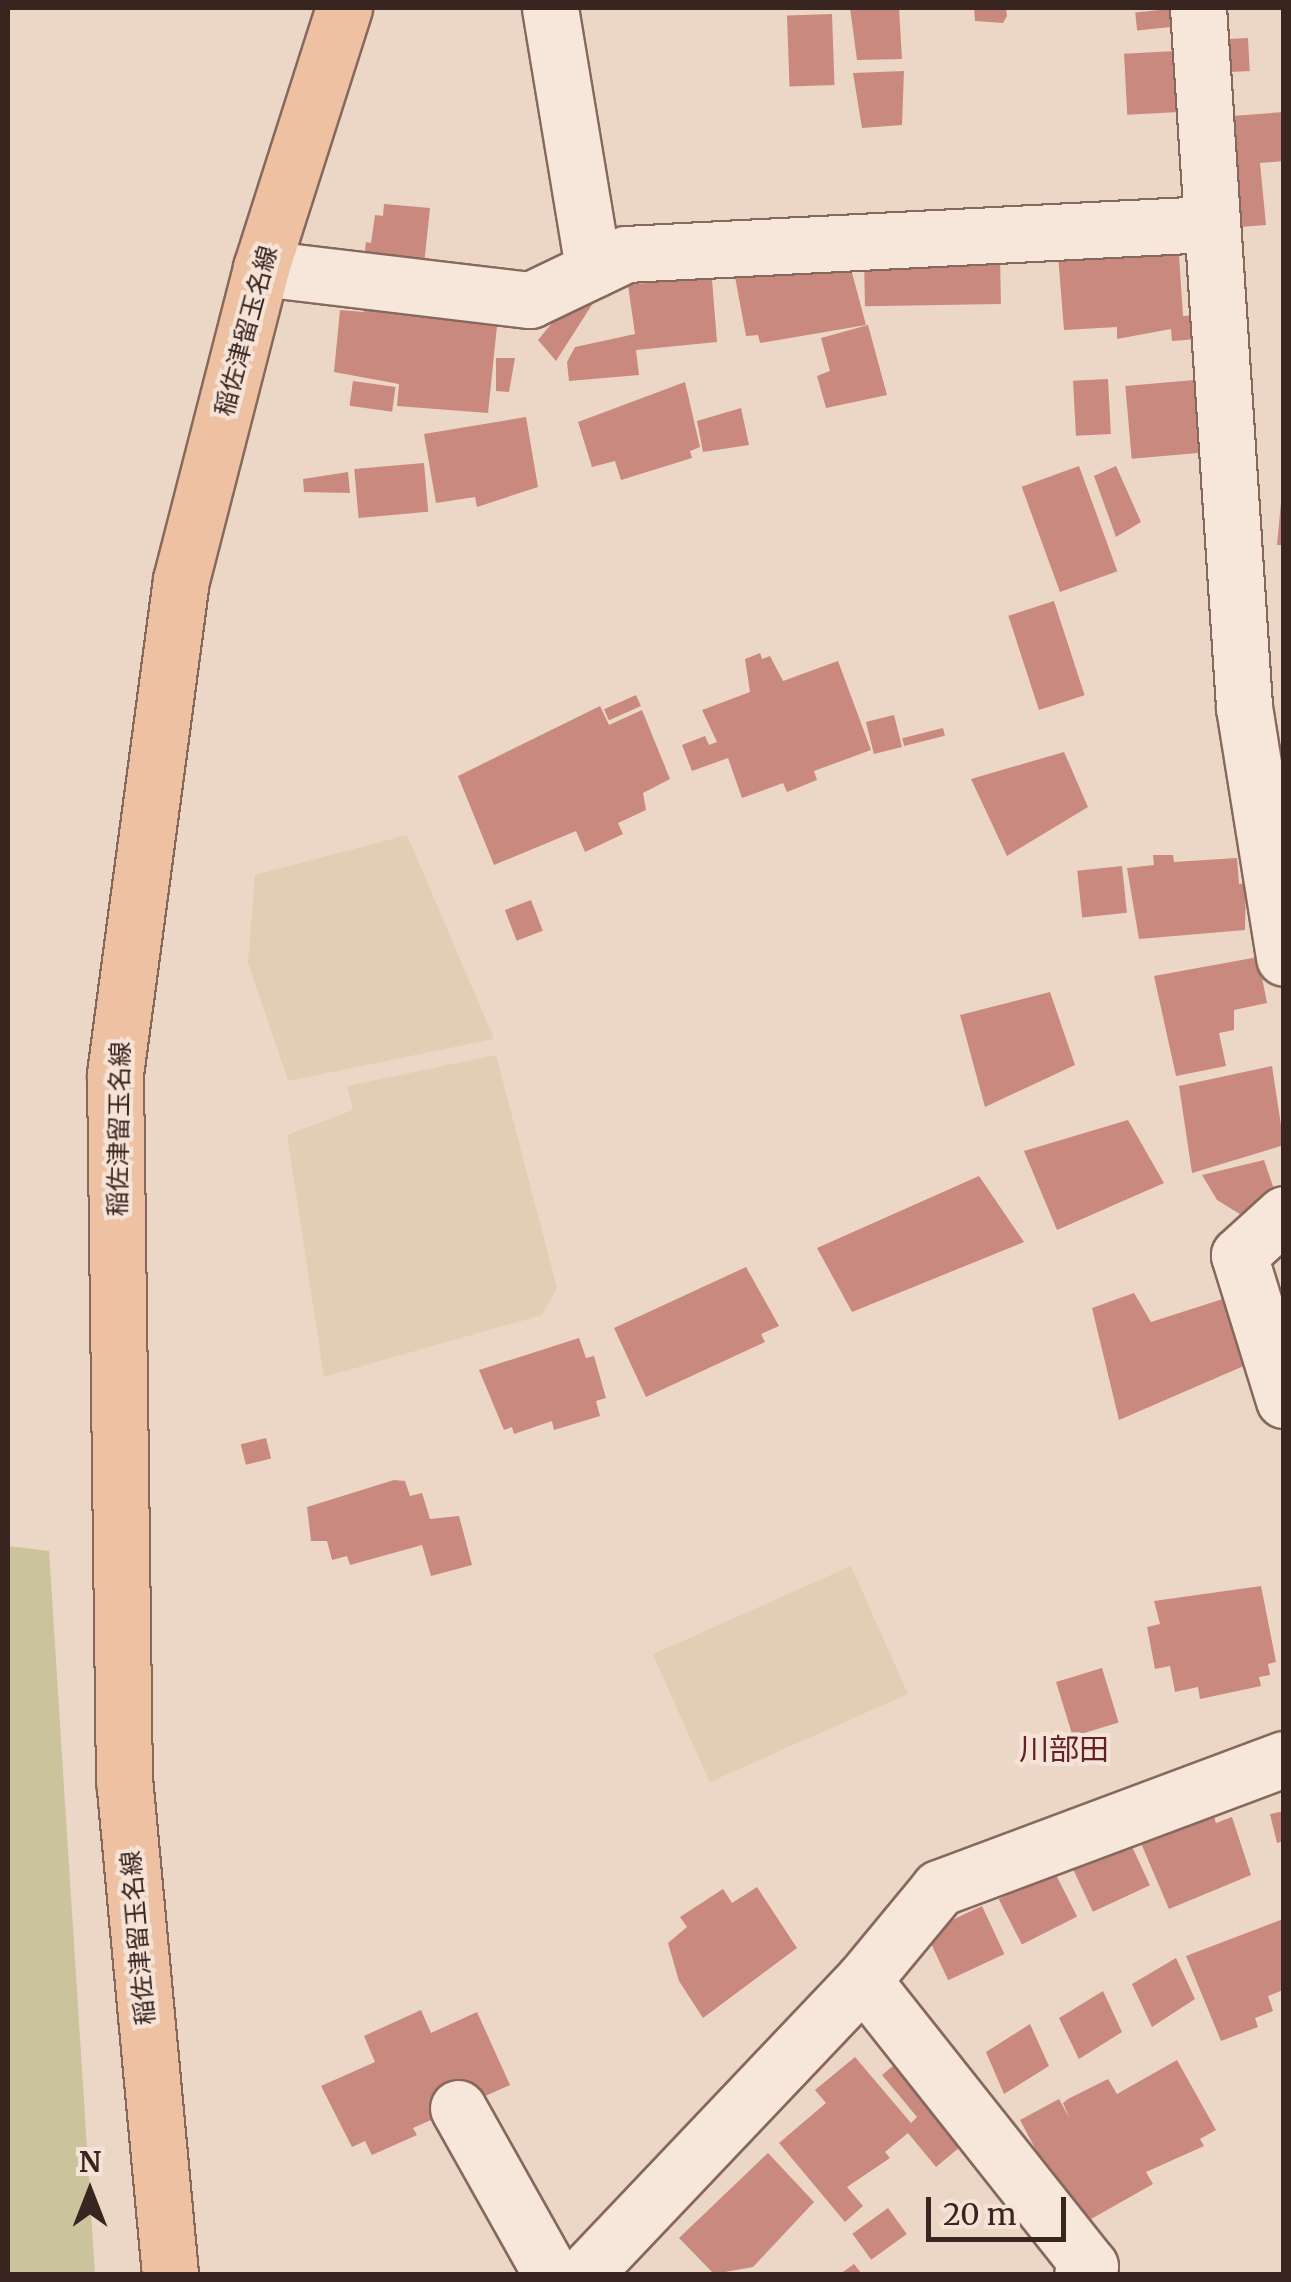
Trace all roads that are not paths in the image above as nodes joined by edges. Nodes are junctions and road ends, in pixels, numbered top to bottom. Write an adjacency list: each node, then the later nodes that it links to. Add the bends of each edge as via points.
1 (344, 8): 5 (main road, 稲佐津留玉名線)
2 (550, 8): 6 (street)
3 (1198, 8): 4 (street)
4 (1209, 224): 6 (street, via 626,254); 7 (street, via 1244,707)
5 (261, 268): 6 (street, via 530,300); 13 (main road, 稲佐津留玉名線, via 181,580 115,1074 124,1782)
6 (593, 269)
7 (1284, 958)
8 (1284, 1214): 9 (street, via 1239,1254)
9 (1284, 1400)
10 (1284, 1760): 11 (street, via 940,1888)
11 (863, 1980): 15 (street); 16 (street, via 1090,2266)
12 (458, 2108): 14 (street)
13 (172, 2262)
14 (551, 2274)
15 (584, 2274)
16 (1082, 2274)

